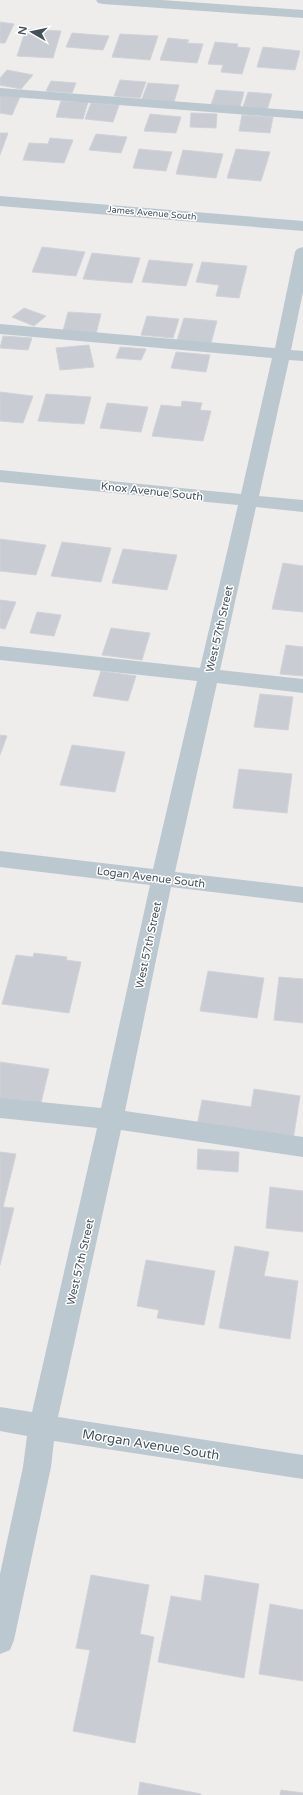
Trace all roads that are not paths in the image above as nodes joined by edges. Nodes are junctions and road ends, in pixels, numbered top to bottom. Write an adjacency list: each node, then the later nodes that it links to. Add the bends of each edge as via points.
1 (103, 0): 2 (street)
2 (303, 14)
3 (0, 92): 4 (street)
4 (303, 115)
5 (0, 201): 6 (street, James Avenue South)
6 (303, 226)
7 (303, 252): 9 (street, West 57th Street)
8 (0, 329): 9 (street)
9 (282, 354): 10 (street); 12 (street, West 57th Street)
10 (303, 356)
11 (0, 476): 12 (street, Knox Avenue South)
12 (248, 500): 13 (street, Knox Avenue South); 15 (street, West 57th Street)
13 (303, 506)
14 (0, 653): 15 (street)
15 (208, 676): 16 (street); 18 (street, West 57th Street)
16 (303, 686)
17 (0, 859): 18 (street, Logan Avenue South)
18 (162, 878): 19 (street, Logan Avenue South); 21 (street, West 57th Street)
19 (303, 896)
20 (0, 1108): 21 (street)
21 (111, 1119): 22 (street); 24 (street, West 57th Street)
22 (303, 1147)
23 (0, 1419): 24 (street, Morgan Avenue South)
24 (42, 1427): 25 (street, Morgan Avenue South); 26 (street, West 57th Street, via 37,1467)
25 (303, 1467)
26 (0, 1640)

